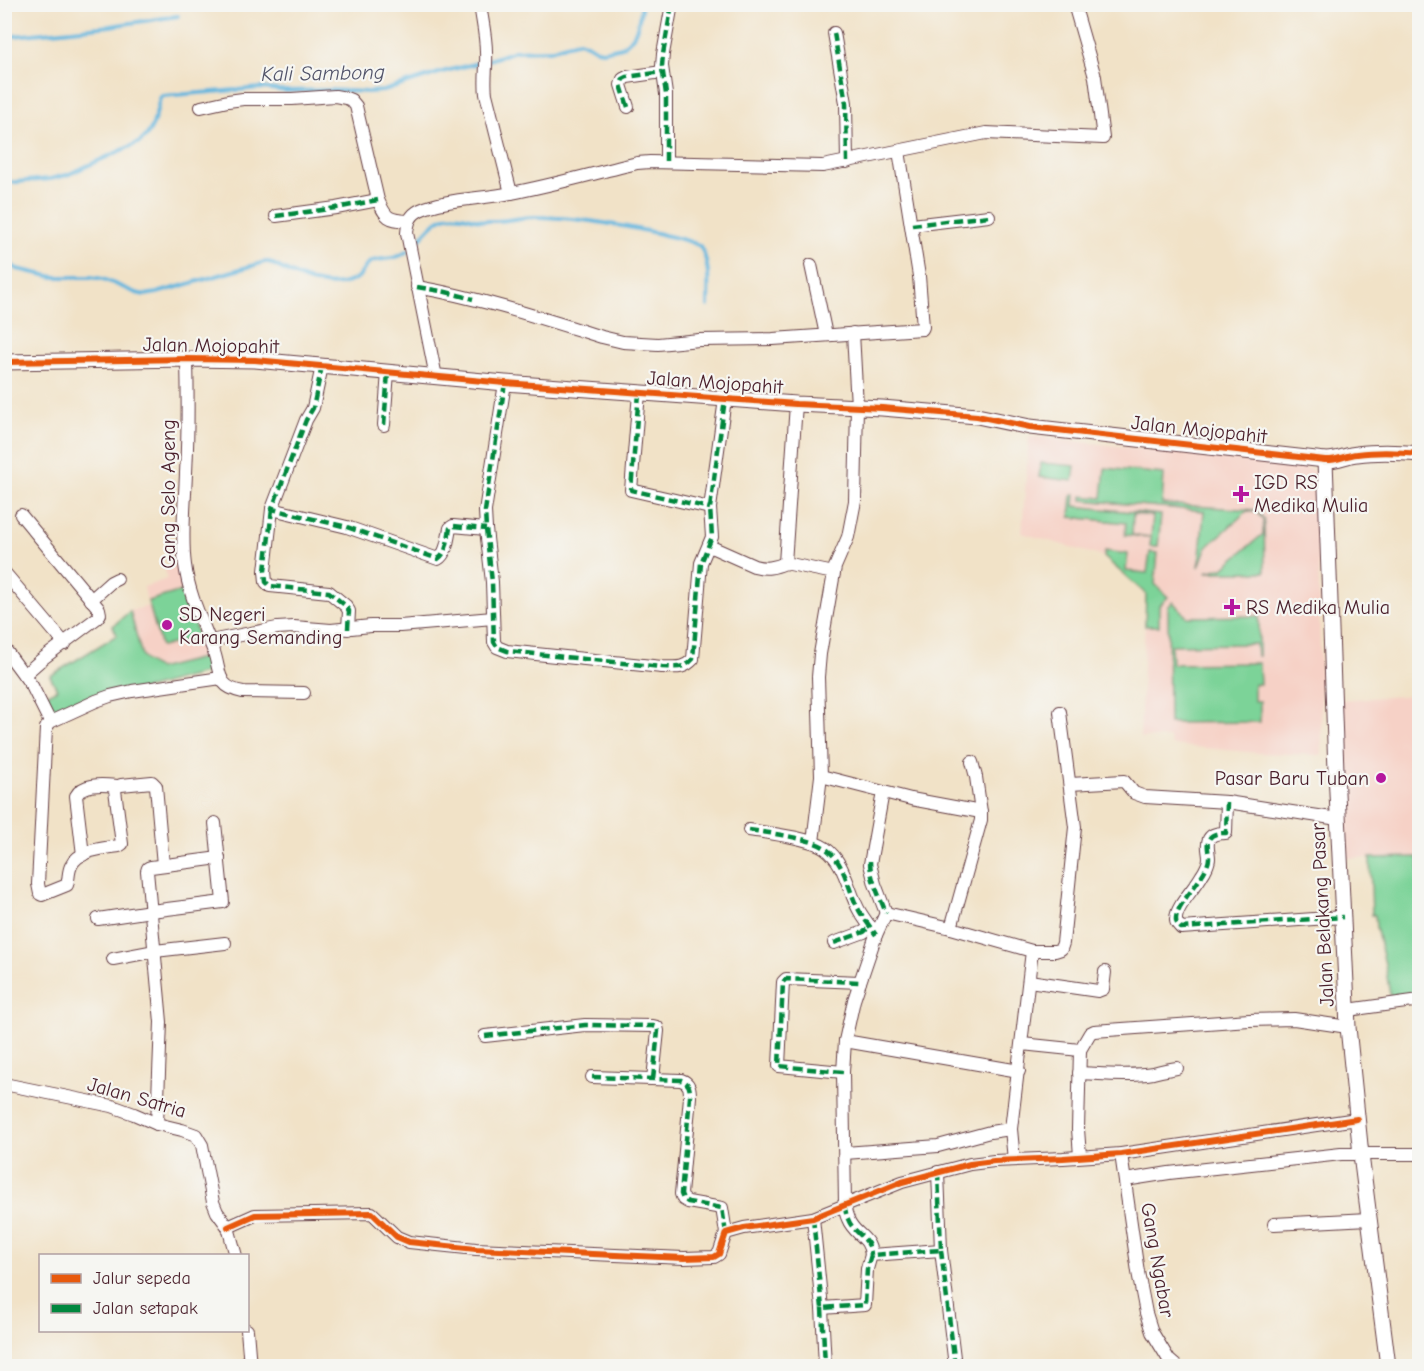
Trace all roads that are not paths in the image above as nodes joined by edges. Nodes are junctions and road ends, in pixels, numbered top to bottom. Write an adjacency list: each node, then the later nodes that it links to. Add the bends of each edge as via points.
1 (480, 4): 11 (street, via 486,49 484,83)
2 (672, 4): 5 (street)
3 (1074, 4): 8 (street, via 1095,77 1103,138 986,133)
4 (834, 33): 10 (street, via 846,103)
5 (663, 72): 7 (street, via 623,79); 9 (street)
6 (201, 107): 12 (street, via 243,99 335,96 351,100 356,106)
7 (627, 107)
8 (899, 151): 10 (street); 15 (street)
9 (666, 161): 10 (street, via 805,166); 11 (street, via 637,163)
10 (847, 162)
11 (511, 194): 16 (street, via 422,209 414,213)
12 (378, 200): 13 (street); 16 (street, via 386,216)
13 (276, 216)
14 (989, 216): 15 (street)
15 (912, 225): 19 (street, via 922,329)
16 (408, 227): 18 (street)
17 (811, 265): 20 (street)
18 (417, 287): 20 (street, via 623,342 658,344); 25 (street)
19 (853, 333): 20 (street); 30 (street)
20 (826, 335)
21 (187, 359): 22 (street, Jalan Mojopahit); 23 (street, Jalan Mojopahit); 46 (street, Gang Selo Ageng, via 184,564)
22 (4, 362)
23 (322, 366): 24 (street, Jalan Mojopahit); 35 (street, via 313,408)
24 (388, 372): 25 (street, Jalan Mojopahit); 31 (street)
25 (436, 376): 26 (street, Jalan Mojopahit)
26 (505, 383): 27 (street, Jalan Mojopahit); 37 (street, via 485,511)
27 (639, 393): 28 (street, Jalan Mojopahit); 34 (street, via 631,490)
28 (725, 399): 29 (street, Jalan Mojopahit); 34 (street)
29 (796, 404): 30 (street, Jalan Mojopahit); 39 (street)
30 (857, 406): 33 (street, Jalan Mojopahit, via 976,416 1030,427); 41 (street, via 855,501 848,537)
31 (384, 425)
32 (1419, 454): 33 (street, Jalan Mojopahit, via 1374,452)
33 (1325, 460): 61 (street, Jalan Belakang Pasar)
34 (710, 507): 38 (street)
35 (272, 508): 37 (street, via 347,527 438,559 444,554 453,526); 45 (street, via 266,582 270,586 329,592 349,611)
36 (21, 515): 43 (street)
37 (486, 529): 44 (street)
38 (709, 546): 39 (street, via 762,568); 44 (street, via 701,563 693,659 681,667 507,651 494,642)
39 (785, 564): 41 (street)
40 (4, 572): 47 (street)
41 (834, 573): 55 (street, via 818,677)
42 (117, 579): 43 (street)
43 (91, 600): 47 (street, via 100,614)
44 (493, 618): 45 (street)
45 (348, 628): 46 (street, via 277,628)
46 (210, 641): 50 (street, Gang Selo Ageng)
47 (65, 644): 49 (street)
48 (4, 648): 49 (street)
49 (24, 675): 53 (street)
50 (221, 678): 51 (street, via 226,687 238,691); 53 (street, via 110,696)
51 (304, 693)
52 (1060, 712): 56 (street)
53 (51, 723): 65 (street, via 45,736 40,894 67,885 72,864)
54 (972, 762): 60 (street)
55 (821, 776): 58 (street); 64 (street)
56 (1070, 784): 59 (street, via 1124,781 1134,793 1145,797); 77 (street, via 1075,838 1063,944 1055,951)
57 (118, 786): 65 (street, via 115,790 122,844); 65 (street, via 103,784 79,790 76,796); 67 (street, via 152,782 156,786)
58 (883, 792): 60 (street); 69 (street, via 870,864)
59 (1227, 802): 61 (street); 70 (street, via 1226,833 1209,839 1209,859 1203,874 1180,907 1176,920 1181,928)
60 (981, 812): 72 (street)
61 (1338, 819): 70 (street, Jalan Belakang Pasar)
62 (215, 822): 66 (street)
63 (749, 830): 64 (street)
64 (813, 842): 73 (street, via 835,857 860,913)
65 (83, 855)
66 (219, 858): 67 (street); 68 (street, via 223,902)
67 (163, 865): 68 (street, via 147,871)
68 (151, 911): 71 (street); 76 (street)
69 (886, 913): 72 (street); 73 (street)
70 (1343, 917): 83 (street, Jalan Belakang Pasar)
71 (98, 919)
72 (951, 928): 77 (street)
73 (873, 930): 75 (street); 81 (street)
74 (225, 943): 76 (street)
75 (834, 943)
76 (155, 951): 78 (street); 97 (street, via 161,1022)
77 (1032, 951): 80 (street)
78 (112, 959)
79 (1105, 972): 80 (street, via 1102,989 1098,991)
80 (1029, 981): 87 (street)
81 (860, 982): 86 (street); 91 (street, via 783,982 780,1066)
82 (1419, 1000): 83 (street)
83 (1348, 1010): 84 (street, Jalan Belakang Pasar)
84 (1348, 1027): 88 (street, via 1294,1019 1094,1031); 96 (street, Jalan Belakang Pasar)
85 (485, 1036): 94 (street, via 585,1026 653,1026 658,1029)
86 (845, 1041): 90 (street); 91 (street)
87 (1022, 1044): 88 (street); 90 (street)
88 (1080, 1050): 92 (street)
89 (1177, 1068): 92 (street, via 1141,1074)
90 (1018, 1071): 98 (street)
91 (843, 1072): 99 (street)
92 (1079, 1073): 103 (street)
93 (592, 1077): 94 (street)
94 (653, 1080): 112 (street, via 681,1080 690,1087 681,1194 688,1202 722,1208)
95 (4, 1084): 97 (street, Jalan Satria, via 112,1107)
96 (1357, 1119): 100 (street); 102 (street, Jalan Belakang Pasar)
97 (157, 1124): 111 (street, Jalan Satria, via 198,1138 213,1202)
98 (1011, 1129): 99 (street, via 938,1146); 104 (street)
99 (845, 1153): 107 (street)
100 (1121, 1154): 103 (street); 106 (street, Gang Ngabar)
101 (1419, 1154): 102 (street)
102 (1361, 1155): 106 (street); 109 (street, Jalan Belakang Pasar)
103 (1080, 1156): 104 (street)
104 (1014, 1160): 105 (street)
105 (938, 1172): 107 (street); 113 (street)
106 (1125, 1180): 121 (street, Gang Ngabar, via 1146,1313 1152,1332)
107 (845, 1205): 108 (street); 115 (street, via 849,1221 868,1242)
108 (813, 1218): 112 (street); 116 (street)
109 (1369, 1219): 110 (street); 122 (street, Jalan Belakang Pasar)
110 (1274, 1224)
111 (228, 1227): 112 (street, via 255,1215 372,1213 397,1237 409,1242 476,1249 684,1258 717,1256); 114 (street)
112 (726, 1233)
113 (941, 1250): 115 (street); 120 (street)
114 (235, 1254)
115 (871, 1255): 116 (street, via 865,1305)
116 (822, 1308): 119 (street)
117 (247, 1332): 118 (street)
118 (250, 1366)
119 (825, 1366)
120 (955, 1366)
121 (1176, 1366)
122 (1388, 1366)

